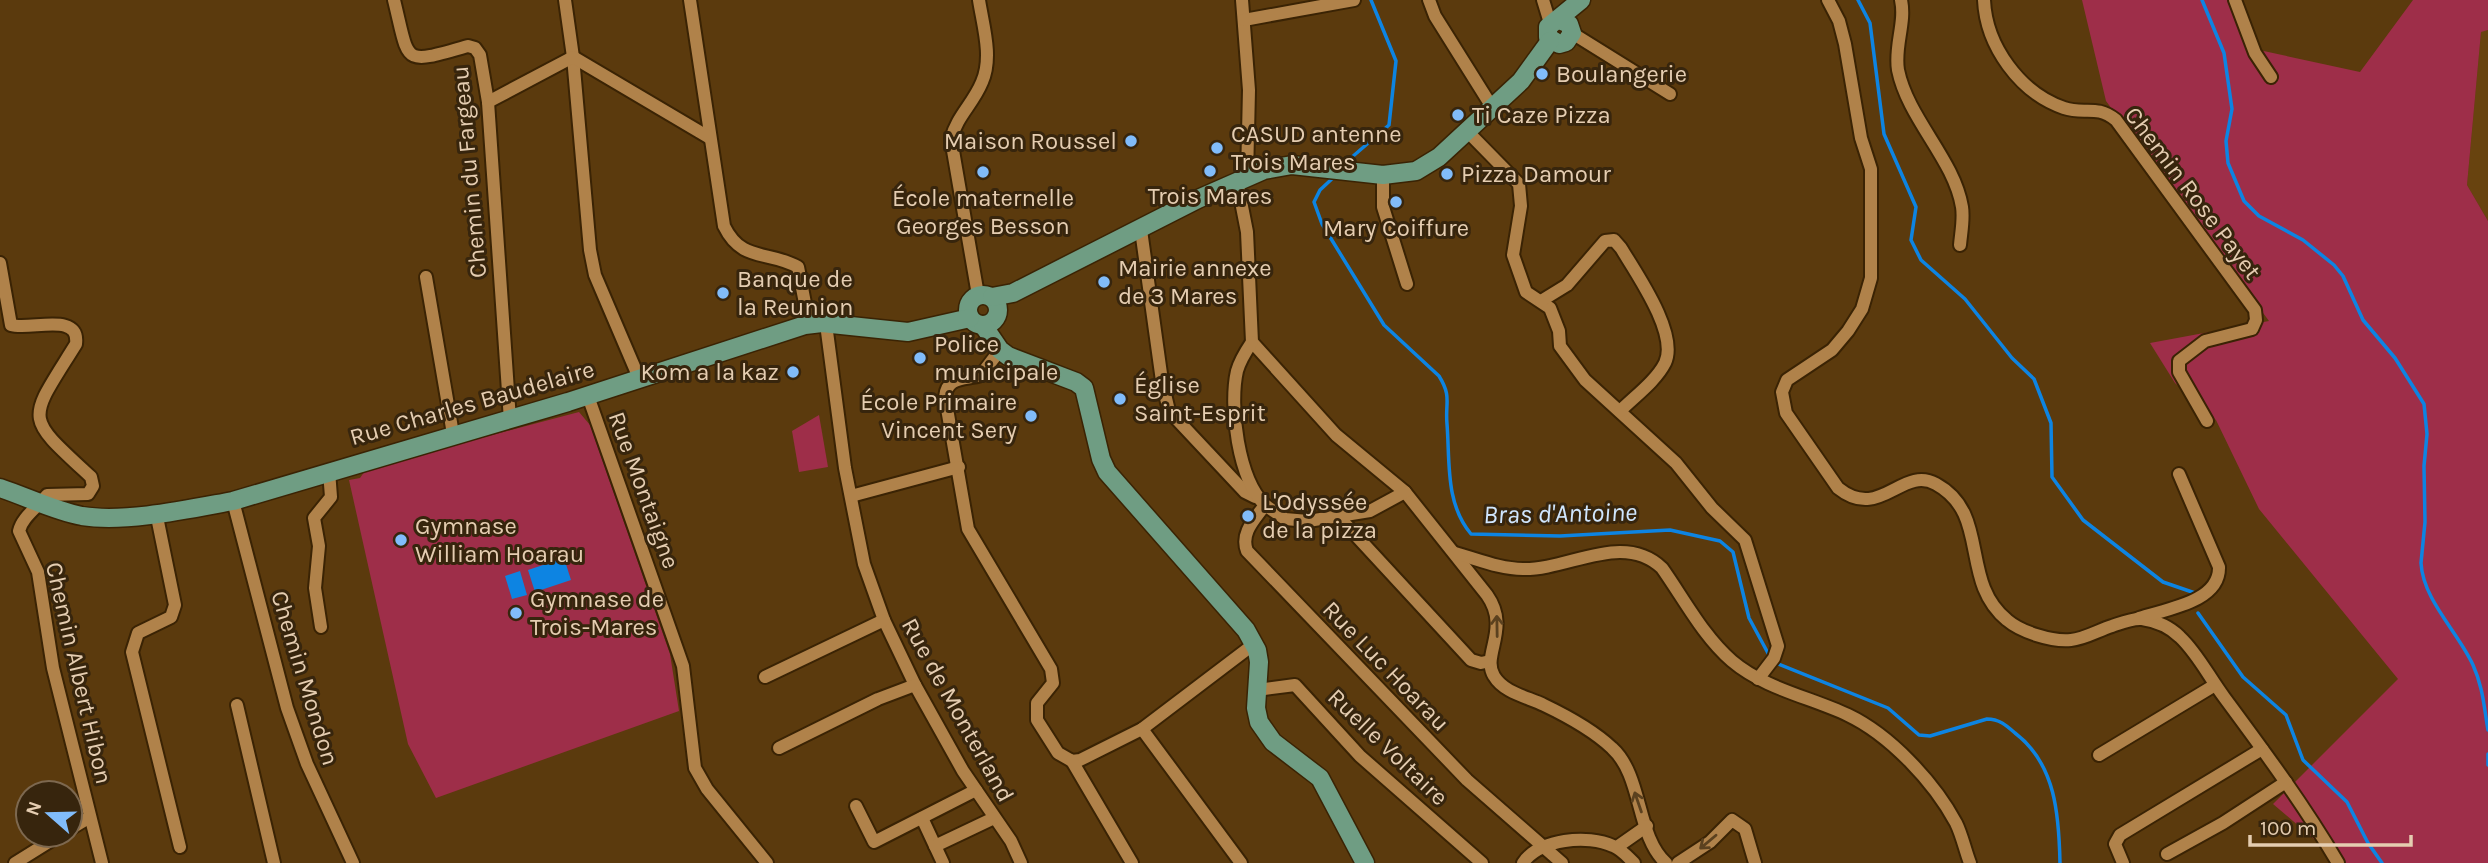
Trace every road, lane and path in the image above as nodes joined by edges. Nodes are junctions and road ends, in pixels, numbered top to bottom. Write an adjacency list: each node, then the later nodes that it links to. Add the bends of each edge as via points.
1 (394, 0): 20 (street, Chemin du Fargeau, via 406,50 413,57 423,59 468,47 478,50)
2 (565, 0): 17 (street)
3 (690, 0): 23 (street)
4 (979, 0): 32 (street, via 986,68 976,93 956,120 951,139)
5 (1242, 0): 15 (street)
6 (1354, 0): 15 (street)
7 (1429, 0): 21 (street, via 1434,16)
8 (1543, 0): 16 (street)
9 (1581, 0): 16 (main road)
10 (1591, 0): 16 (main road)
11 (1828, 0): 53 (street, via 1845,44 1871,169 1871,278 1862,309 1848,331 1832,350 1787,380 1782,392 1786,413 1848,496 1879,499 1924,480 1957,500 1969,522 1982,589 1994,609 2024,631 2071,640)
12 (1901, 0): 27 (street, via 1904,14 1898,69 1914,112 1955,186 1962,208)
13 (1984, 0): 39 (street, Chemin Rose Payet, via 1995,45 2014,74 2062,108 2097,110 2116,120 2255,310 2252,329 2205,341 2179,361 2179,372)
14 (2235, 0): 18 (street, via 2255,53)
15 (1244, 20): 25 (street, via 1249,90)
16 (1560, 31): 19 (street); 21 (main road, Rue Charles Baudelaire, via 1521,81)
17 (573, 57): 20 (street); 23 (street); 35 (street, via 590,250)
18 (2271, 77)
19 (1671, 94)
20 (488, 102): 38 (street, Chemin du Fargeau)
21 (1492, 107): 22 (main road, Rue Charles Baudelaire)
22 (1467, 131): 24 (main road, Rue Charles Baudelaire, via 1429,164 1403,175); 31 (street, via 1519,184 1521,206 1513,255 1526,292)
23 (710, 138): 33 (street, Rue de Monterland, via 724,226 730,238 747,253 798,267)
24 (1383, 175): 25 (main road, Rue Charles Baudelaire, via 1292,164); 30 (street, via 1383,207)
25 (1242, 179): 26 (main road, Rue Charles Baudelaire); 34 (street)
26 (1141, 230): 32 (main road, Rue Charles Baudelaire, via 1013,293); 48 (street, via 1169,411 1245,492)
27 (1960, 245)
28 (0, 262): 49 (street, via 11,325 64,325 77,336 46,392 39,424 92,477 93,486 88,494 47,495)
29 (426, 277): 40 (street)
30 (1408, 284)
31 (1541, 301): 37 (street, via 1555,316 1560,346 1569,361); 37 (street, via 1567,285 1605,241 1614,240 1621,248 1657,310 1668,346 1661,368)
32 (983, 318): 33 (main road, Rue Charles Baudelaire, via 908,332); 41 (street, via 981,375 954,380 945,393); 56 (main road, via 1084,388 1108,472)
33 (817, 324): 35 (main road, Rue Charles Baudelaire); 46 (street, Rue de Monterland)
34 (1252, 342): 45 (street, via 1322,422); 48 (street, via 1237,369 1234,408 1237,439 1251,488)
35 (639, 379): 36 (main road, Rue Charles Baudelaire)
36 (588, 396): 38 (main road, Rue Charles Baudelaire); 87 (street, Rue Montaigne, via 683,666 695,768)
37 (1620, 411): 59 (street, via 1676,463 1745,540 1777,646 1774,658)
38 (510, 419): 40 (main road, Rue Charles Baudelaire)
39 (2207, 421)
40 (453, 435): 42 (main road, Rue Charles Baudelaire)
41 (959, 467): 46 (street); 68 (street, via 968,529 1051,669 1053,683 1037,703 1037,720 1059,753)
42 (329, 471): 47 (main road, Rue Charles Baudelaire); 55 (street, via 331,497 314,518)
43 (2179, 474): 53 (street, via 2219,575 2207,593)
44 (0, 488): 49 (main road, Rue Charles Baudelaire)
45 (1405, 492): 51 (street, via 1377,509); 52 (street)
46 (850, 496): 54 (street, Rue de Monterland, via 864,564)
47 (233, 501): 50 (main road, Rue Charles Baudelaire); 86 (street, Chemin Mondon, via 287,708 307,764)
48 (1262, 502): 51 (street, via 1293,521); 78 (street, Rue Luc Hoarau, via 1245,548 1460,772)
49 (41, 503): 50 (main road, Rue Charles Baudelaire, via 83,516); 72 (street, Chemin Albert Hibon, via 24,519 20,536 37,572 53,668)
50 (156, 512): 80 (street, via 175,606 171,617 138,633 132,652)
51 (1338, 516): 57 (street, via 1471,660)
52 (1455, 552): 57 (street, one-way to 52, via 1499,628 1494,604); 59 (street, via 1522,569 1639,552 1662,568 1713,641 1733,662)
53 (2139, 618): 61 (street, via 2170,628 2197,655)
54 (884, 620): 58 (street); 60 (street, Rue de Monterland)
55 (321, 627)
56 (1254, 644): 62 (main road, via 1259,662); 64 (street)
57 (1490, 661): 76 (street, one-way to 57, via 1624,760 1570,719 1506,688 1494,676)
58 (765, 677)
59 (1758, 678): 100 (street, via 1850,716 1886,741 1938,795 1957,825)
60 (915, 685): 65 (street); 70 (street, Rue de Monterland)
61 (2215, 685): 66 (street); 67 (street)
62 (1257, 690): 92 (main road, via 1256,708 1264,732 1320,778); 93 (street, Ruelle Voltaire, via 1295,685 1360,755)
63 (237, 705): 85 (street)
64 (1142, 729): 68 (street, via 1088,758); 91 (street)
65 (779, 748)
66 (2262, 749): 69 (street); 101 (street, via 2120,835 2115,844)
67 (2099, 755)
68 (1072, 761): 90 (street)
69 (2286, 782): 82 (street); 102 (street)
70 (976, 790): 73 (street); 74 (street, Rue de Monterland)
71 (856, 806): 73 (street, via 874,842)
72 (90, 817): 75 (street); 84 (street, Chemin Albert Hibon)
73 (922, 818): 77 (street)
74 (994, 818): 77 (street); 89 (street, Rue de Monterland)
75 (84, 821)
76 (1647, 826): 79 (street); 97 (street)
77 (935, 846): 88 (street)
78 (1544, 846): 79 (street, via 1590,840); 94 (street); 95 (street)
79 (1616, 846): 96 (street)
80 (180, 847)
81 (38, 849): 83 (street)
82 (2167, 854)
83 (15, 863)
84 (102, 863)
85 (274, 863)
86 (353, 863)
87 (767, 863)
88 (943, 863)
89 (1021, 863)
90 (1132, 863)
91 (1241, 863)
92 (1365, 863)
93 (1482, 863)
94 (1523, 863)
95 (1562, 863)
96 (1634, 863)
97 (1666, 863)
98 (1678, 863): 99 (street, one-way to 98, via 1745,829 1732,820 1710,842)
99 (1755, 863)
100 (1970, 863)
101 (2123, 863)
102 (2338, 863)

